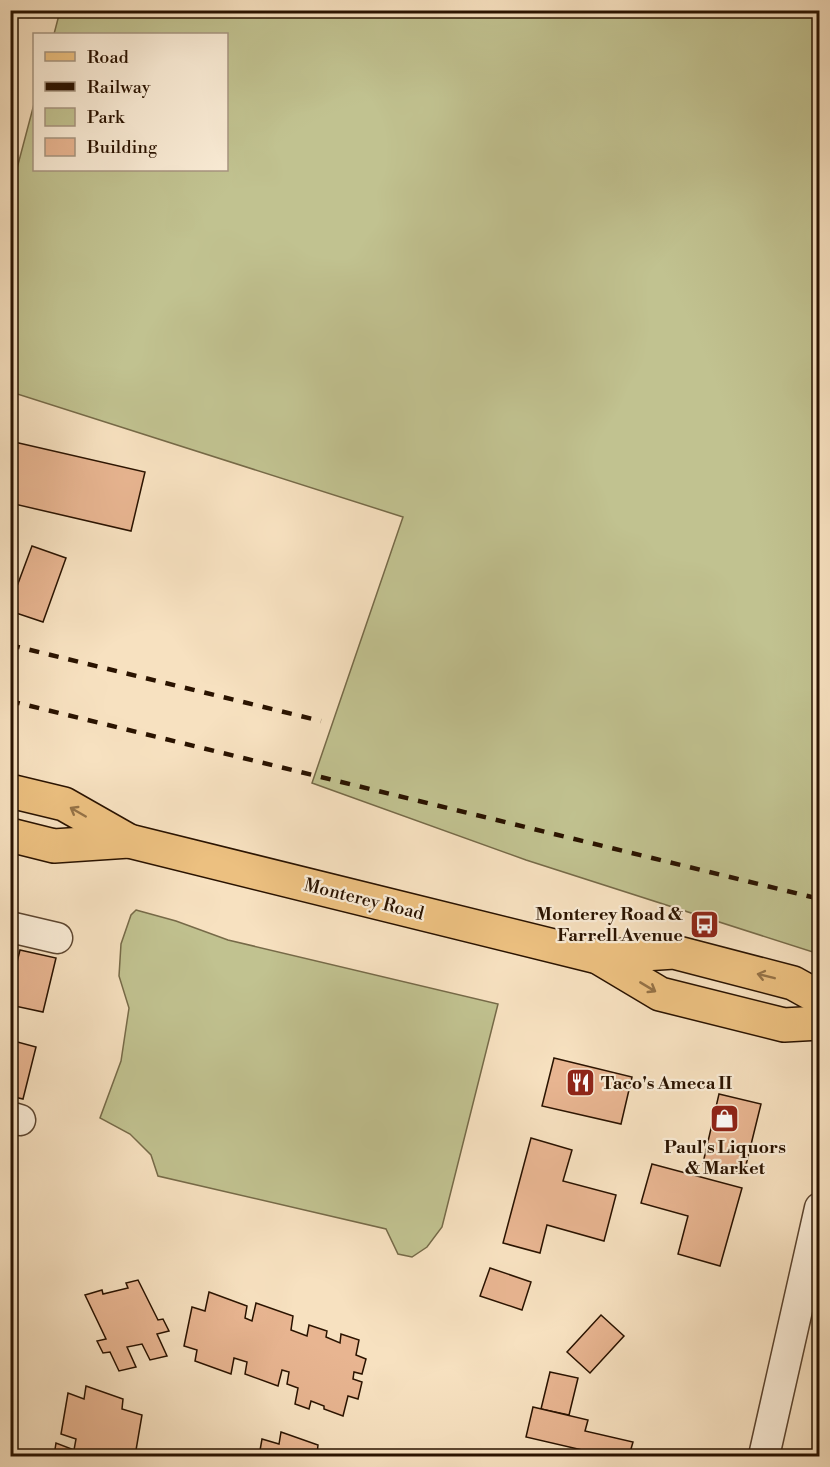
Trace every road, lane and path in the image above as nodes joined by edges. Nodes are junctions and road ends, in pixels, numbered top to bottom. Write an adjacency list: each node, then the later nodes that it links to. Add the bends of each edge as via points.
1 (10, 791): 3 (main road, Monterey Road, one-way to 1, via 64,804)
2 (10, 835): 3 (main road, Monterey Road, via 54,846)
3 (129, 841): 6 (main road, Monterey Road)
4 (10, 927): 5 (street)
5 (57, 938)
6 (598, 957): 7 (main road, Monterey Road, one-way to 6, via 793,983 674,952); 8 (main road, Monterey Road, one-way to 8, via 660,994 784,1025)
7 (819, 998)
8 (819, 1023)
9 (819, 1208): 10 (street)
10 (764, 1456)

